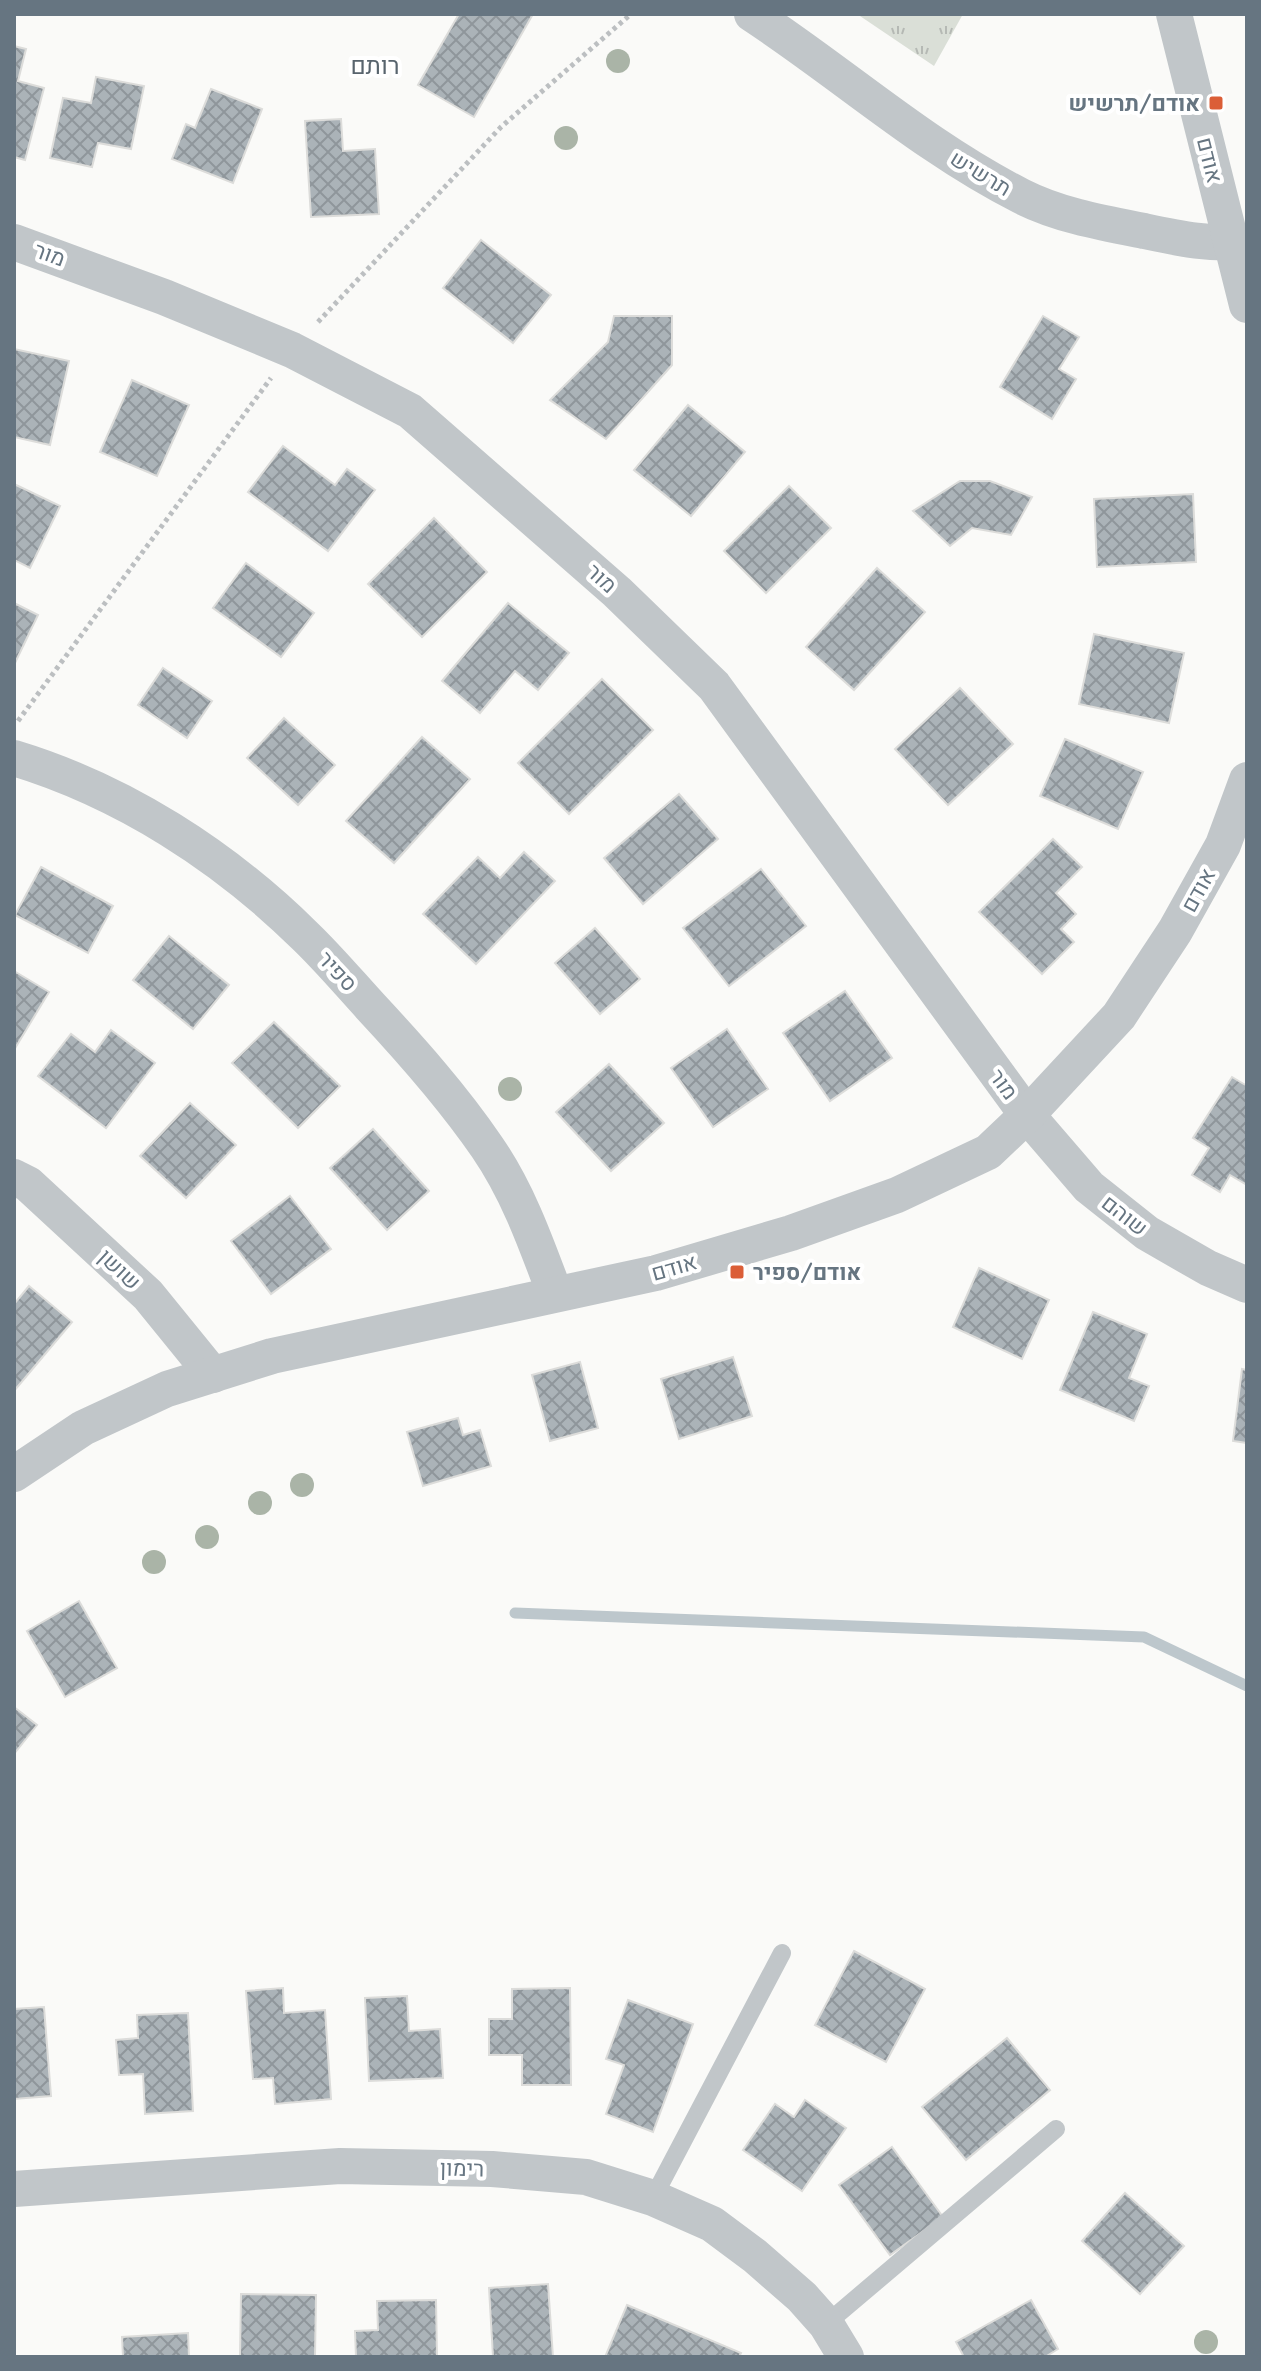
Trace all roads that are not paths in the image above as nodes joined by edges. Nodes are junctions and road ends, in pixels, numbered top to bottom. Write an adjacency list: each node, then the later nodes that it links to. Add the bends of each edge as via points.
1 (752, 14): 4 (street, תרשיש, via 950,155 1023,197 1093,221 1171,237)
2 (1174, 14): 4 (street, אודם)
3 (14, 242): 8 (street, מור, via 164,297 410,411 510,496 714,686)
4 (1239, 242): 5 (street, אודם)
5 (1247, 305)
6 (14, 758): 11 (street, ספיר, via 141,810 235,874 305,935 410,1049 488,1147 527,1219)
7 (1247, 780): 8 (street, אודם, via 1223,845 1119,1016)
8 (1027, 1115): 10 (street, שוהם, via 1089,1187 1147,1233); 11 (street, אודם, via 988,1152 897,1195 656,1273)
9 (14, 1177): 12 (street, שושן, via 148,1295)
10 (1247, 1285)
11 (555, 1294): 12 (street, אודם, via 272,1356)
12 (213, 1375): 13 (street, אודם, via 167,1389 83,1428)
13 (14, 1474)
14 (782, 1953): 17 (lane)
15 (1056, 2129): 18 (lane)
16 (14, 2189): 17 (street, רימון, via 340,2166 586,2177)
17 (653, 2198): 18 (street, רימון, via 712,2224 802,2297)
18 (826, 2324): 19 (street, רימון)
19 (846, 2357)

